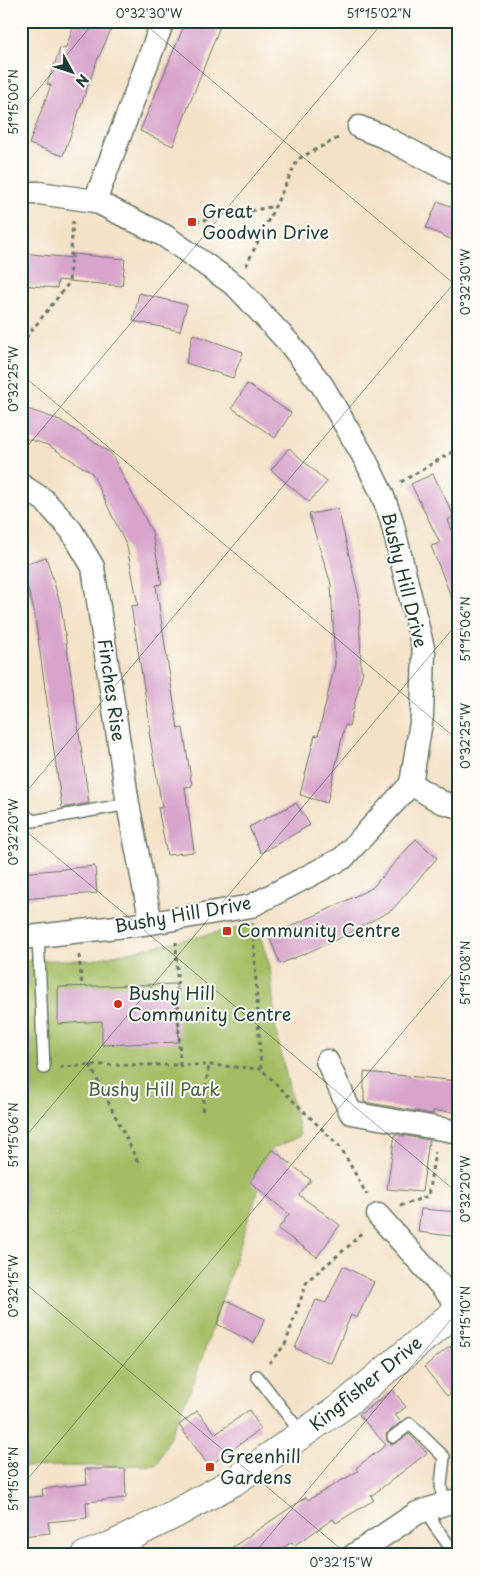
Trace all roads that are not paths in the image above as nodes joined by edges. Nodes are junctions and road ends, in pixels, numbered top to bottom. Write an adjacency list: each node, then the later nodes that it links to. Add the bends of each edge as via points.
1 (163, 21): 5 (street)
2 (359, 127): 3 (street)
3 (459, 176)
4 (21, 193): 5 (street, Bushy Hill Drive)
5 (85, 200): 7 (street, Bushy Hill Drive, via 165,236 236,286 289,343 322,385 365,459 391,518 424,652 422,716)
6 (21, 485): 8 (street, Finches Rise, via 44,500 71,530 93,567)
7 (411, 784): 9 (street, via 441,802); 11 (street, Bushy Hill Drive, via 343,858 251,906)
8 (128, 804): 10 (lane, via 33,821); 11 (street, Finches Rise)
9 (459, 807)
10 (21, 812)
11 (151, 922): 12 (street, Bushy Hill Drive)
12 (30, 938): 14 (lane)
13 (327, 1061): 15 (street, via 351,1113)
14 (44, 1068)
15 (449, 1130)
16 (378, 1215): 17 (street)
17 (459, 1307): 19 (street, Kingfisher Drive, via 344,1405)
18 (257, 1376): 19 (lane)
19 (302, 1434): 22 (street, Kingfisher Drive, via 233,1482)
20 (393, 1437): 21 (lane, via 410,1424 444,1457 441,1485)
21 (444, 1505): 23 (street, via 417,1512); 24 (lane, via 434,1526)
22 (104, 1552)
23 (354, 1555)
24 (456, 1555)

